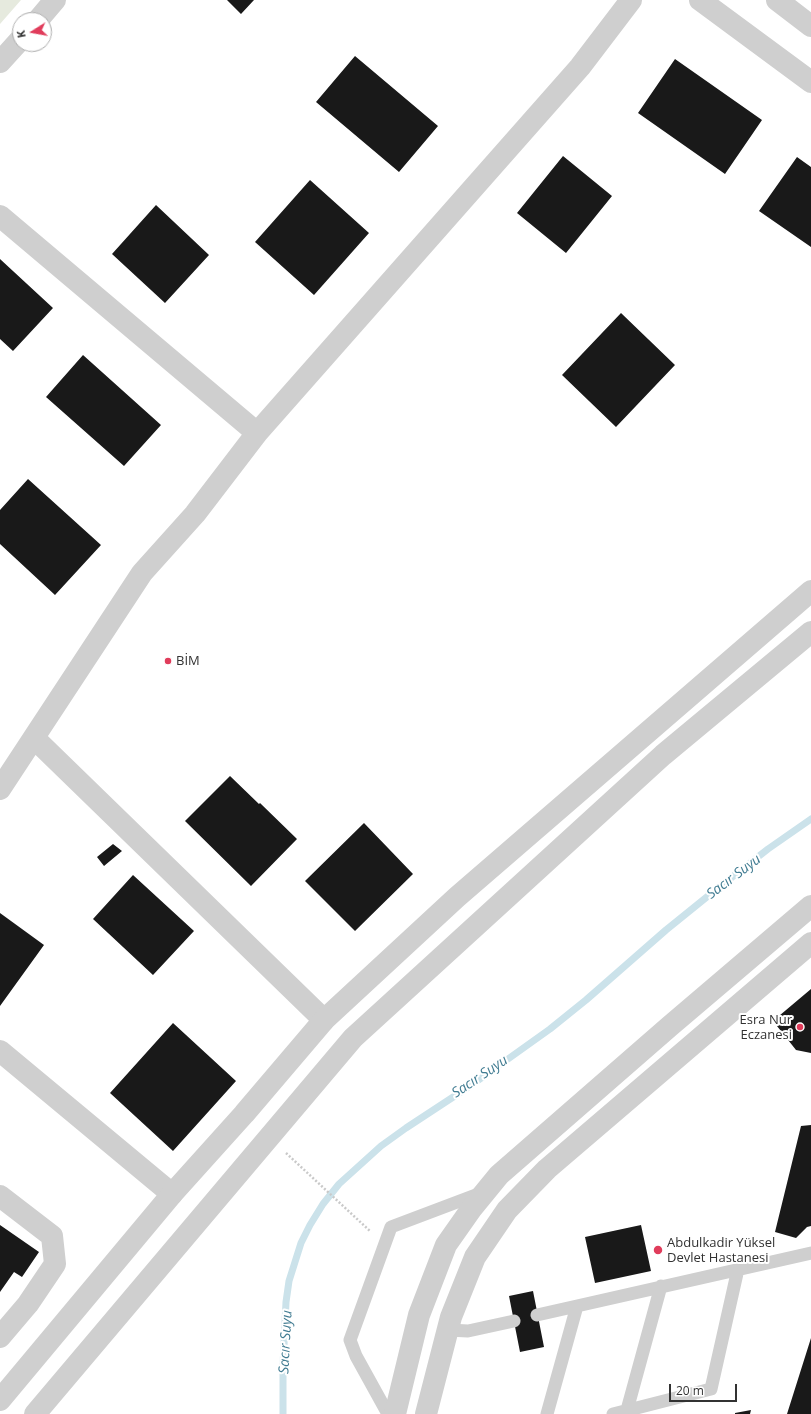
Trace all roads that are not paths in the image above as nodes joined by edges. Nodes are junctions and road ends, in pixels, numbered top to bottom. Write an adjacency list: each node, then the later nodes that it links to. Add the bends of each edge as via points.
1 (55, 0): 5 (street)
2 (632, 0): 11 (street, via 580,66)
3 (700, 0): 9 (street)
4 (777, 0): 6 (street)
5 (45, 12)
6 (811, 26)
7 (12, 49): 8 (street)
8 (0, 62)
9 (811, 82)
10 (0, 216): 11 (street)
11 (257, 433): 14 (street, via 195,514 142,573)
12 (811, 591): 18 (street, via 457,897)
13 (811, 632): 35 (street, via 663,755 353,1038)
14 (34, 738): 15 (street); 18 (street)
15 (0, 789)
16 (811, 906): 20 (street, via 499,1175)
17 (811, 943): 30 (street, via 547,1169 507,1210 475,1257)
18 (324, 1020): 21 (street)
19 (0, 1050): 21 (street)
20 (486, 1191): 26 (street, via 446,1245); 36 (lane, via 391,1227 350,1340)
21 (172, 1194): 33 (street)
22 (0, 1196): 31 (street, via 52,1236 55,1264 28,1304)
23 (811, 1253): 24 (lane)
24 (738, 1269): 25 (lane); 34 (lane, via 711,1389)
25 (661, 1286): 27 (lane); 34 (lane)
26 (424, 1301): 30 (street); 32 (street)
27 (577, 1306): 28 (lane); 39 (lane)
28 (538, 1315)
29 (514, 1321): 30 (lane, via 468,1332)
30 (448, 1330): 32 (street); 38 (street)
31 (0, 1337)
32 (410, 1352): 37 (street)
33 (0, 1400)
34 (627, 1410): 40 (lane)
35 (35, 1414)
36 (388, 1414)
37 (395, 1414)
38 (426, 1414)
39 (547, 1414)
40 (612, 1414)

